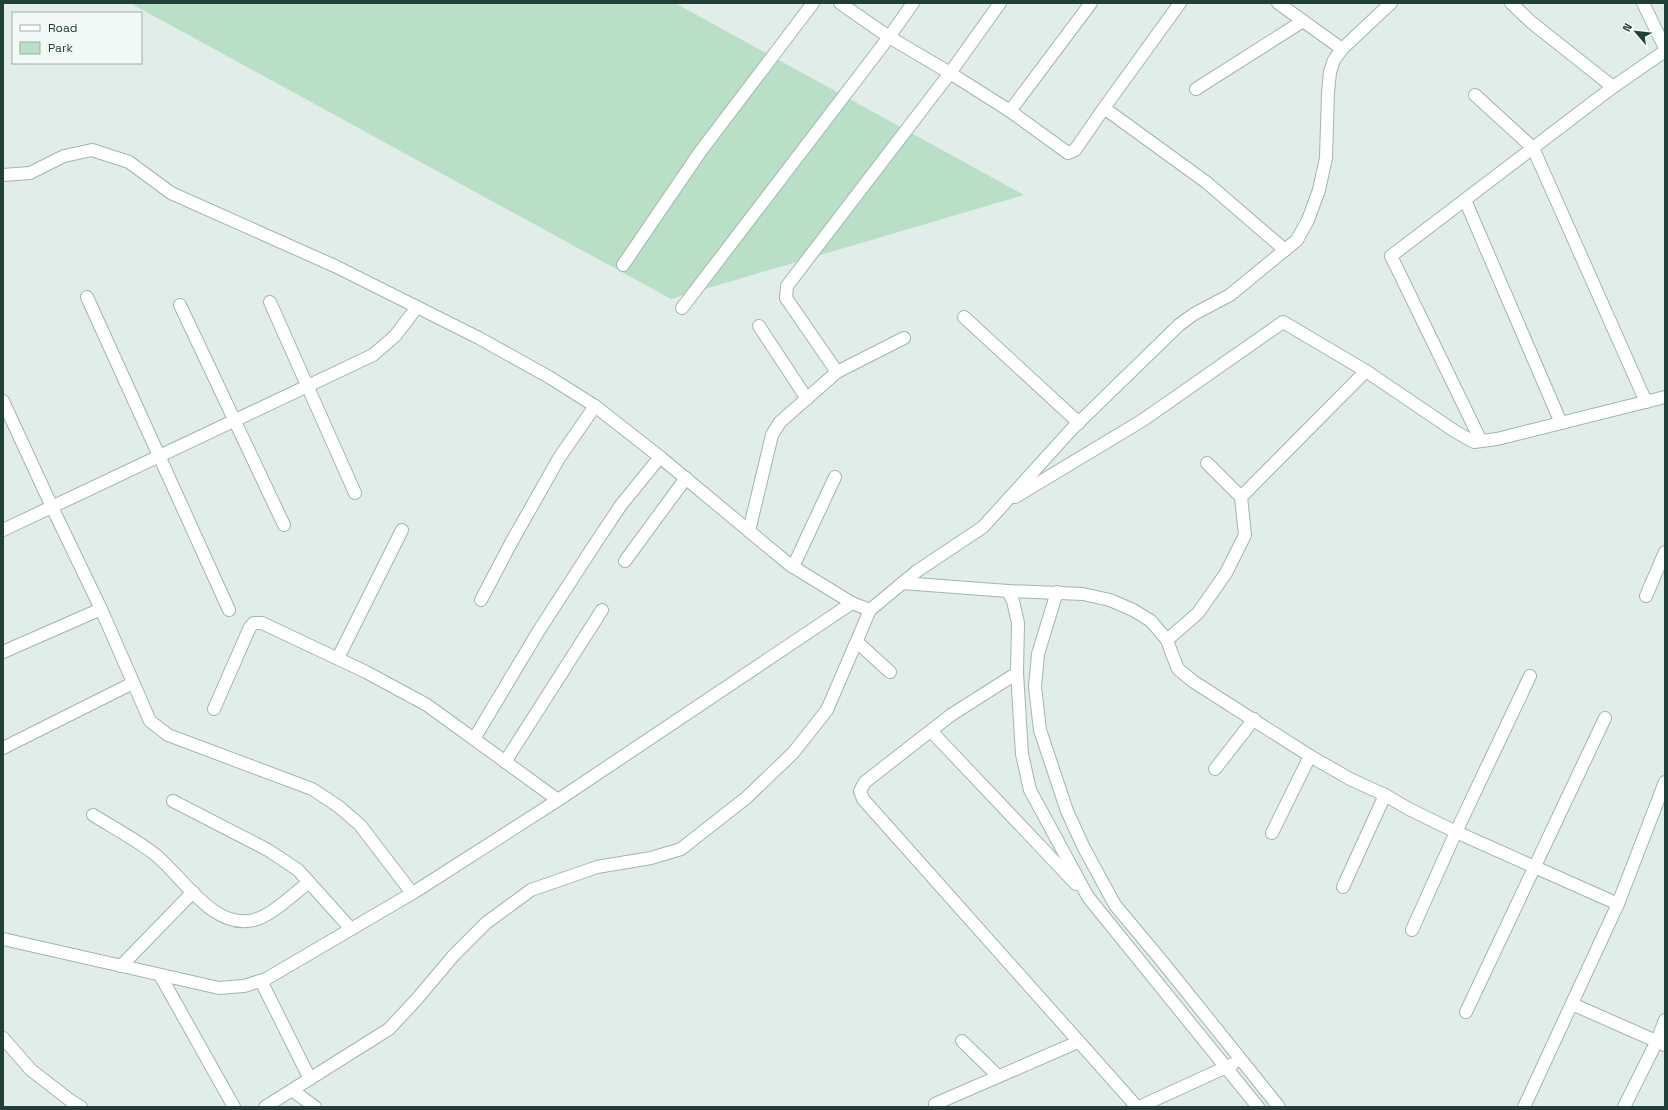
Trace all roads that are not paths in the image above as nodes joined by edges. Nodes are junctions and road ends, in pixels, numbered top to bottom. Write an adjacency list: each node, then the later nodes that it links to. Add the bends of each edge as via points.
1 (813, 3): 26 (street, via 700,152)
2 (840, 3): 12 (street)
3 (913, 3): 12 (street)
4 (1000, 3): 16 (street)
5 (1091, 3): 21 (street)
6 (1180, 3): 20 (street)
7 (1278, 3): 11 (street)
8 (1392, 3): 14 (street)
9 (1511, 3): 17 (street, via 1530,22)
10 (1643, 3): 13 (street)
11 (1304, 21): 14 (street); 18 (street)
12 (889, 37): 16 (street); 31 (street)
13 (1665, 48)
14 (1342, 49): 25 (street, via 1334,60 1330,72 1326,158 1319,190 1308,220 1297,240)
15 (1665, 51): 17 (street)
16 (950, 73): 21 (street); 35 (street, via 787,286 786,298)
17 (1613, 88): 22 (street)
18 (1196, 89)
19 (1475, 94): 22 (street)
20 (1104, 108): 21 (street, via 1075,150 1068,153); 25 (street, via 1206,182)
21 (1010, 111)
22 (1533, 148): 24 (street); 41 (street)
23 (3, 175): 30 (street, via 30,173 64,156 92,150 129,162 171,193 338,267)
24 (1465, 200): 46 (street); 47 (street, via 1391,256)
25 (1285, 250): 45 (street, via 1230,295 1179,325)
26 (623, 265)
27 (87, 297): 48 (street)
28 (270, 302): 37 (street)
29 (180, 305): 44 (street)
30 (417, 307): 37 (street, via 395,336 373,355); 42 (street, via 479,338)
31 (682, 308)
32 (964, 317): 45 (street)
33 (759, 326): 39 (street)
34 (904, 338): 35 (street)
35 (837, 372): 39 (street)
36 (1366, 372): 47 (street, via 1456,432 1474,442); 54 (street); 55 (street, via 1283,322 1143,420)
37 (307, 386): 44 (street); 53 (street)
38 (1665, 397): 41 (street)
39 (807, 399): 60 (street, via 780,422 772,435)
40 (3, 401): 43 (street)
41 (1646, 402): 46 (street)
42 (595, 406): 49 (street); 68 (street, via 559,458)
43 (6, 416): 56 (street)
44 (234, 421): 48 (street); 57 (street)
45 (1078, 423): 55 (street)
46 (1561, 423): 47 (street)
47 (1481, 441)
48 (160, 456): 56 (street); 71 (street)
49 (660, 457): 52 (street); 86 (street, via 621,505 593,547)
50 (1208, 463): 54 (street)
51 (835, 477): 63 (street)
52 (686, 478): 60 (street); 62 (street)
53 (355, 493)
54 (1241, 497): 74 (street, via 1245,535 1226,573 1198,613)
55 (1003, 504): 64 (street, via 983,527)
56 (52, 507): 58 (street); 70 (street)
57 (284, 525)
58 (3, 530)
59 (402, 530): 77 (street)
60 (749, 531): 63 (street)
61 (1665, 552): 67 (street)
62 (625, 561)
63 (793, 567): 69 (street)
64 (902, 583): 65 (street); 73 (street)
65 (1008, 591): 66 (street); 79 (street, via 1018,623)
66 (1057, 592): 74 (street, via 1084,594 1110,600 1151,621); 118 (street, via 1038,654 1035,687 1040,730 1067,811 1115,905)
67 (1646, 596)
68 (481, 600)
69 (852, 603): 73 (street); 93 (street)
70 (101, 609): 76 (street); 81 (street)
71 (229, 610)
72 (602, 610): 89 (street)
73 (870, 610): 75 (street)
74 (1167, 640): 84 (street, via 1178,669 1194,682)
75 (858, 642): 78 (street); 121 (street, via 827,710 792,753 746,798 681,849 651,858 597,867 531,890 486,923 388,1028)
76 (3, 652)
77 (338, 658): 82 (street, via 262,623 254,623); 86 (street, via 427,705)
78 (890, 672)
79 (1017, 674): 85 (street, via 951,715); 103 (street, via 1022,754 1030,790)
80 (1530, 676): 96 (street)
81 (133, 682): 87 (street); 102 (street, via 150,721 168,735 312,789 338,806 360,825)
82 (214, 709)
83 (1604, 718): 98 (street)
84 (1254, 719): 88 (street); 90 (street)
85 (931, 731): 103 (street); 116 (street, via 865,782 860,792 862,799)
86 (474, 739): 89 (street)
87 (3, 748)
88 (1310, 756): 92 (street); 97 (street)
89 (505, 762): 93 (street)
90 (1215, 769)
91 (1665, 782): 104 (street)
92 (1385, 795): 96 (street); 100 (street)
93 (558, 800): 102 (street)
94 (173, 801): 99 (street, via 268,850 298,870)
95 (92, 815): 101 (street, via 156,856)
96 (1456, 832): 98 (street); 106 (street)
97 (1272, 833)
98 (1535, 866): 104 (street); 112 (street)
99 (309, 882): 101 (street, via 277,908 255,920 234,921 222,917); 105 (street)
100 (1343, 887)
101 (193, 892): 108 (street)
102 (412, 893): 105 (street)
103 (1088, 896): 119 (street)
104 (1618, 904): 111 (street)
105 (351, 929): 110 (street)
106 (1412, 930)
107 (3, 939): 108 (street)
108 (121, 966): 109 (street)
109 (160, 975): 110 (street, via 219,988 244,986); 125 (street)
110 (261, 981): 121 (street)
111 (1572, 1004): 117 (street); 131 (street)
112 (1466, 1012)
113 (1665, 1020): 117 (street)
114 (3, 1038): 124 (street, via 31,1070)
115 (962, 1041): 120 (street)
116 (1078, 1042): 120 (street); 128 (street)
117 (1661, 1043): 132 (street)
118 (1241, 1059): 119 (street); 130 (street)
119 (1226, 1068): 128 (street); 129 (street)
120 (998, 1076): 123 (street)
121 (310, 1079): 122 (street)
122 (292, 1090): 126 (street); 127 (street)
123 (935, 1104)
124 (81, 1107)
125 (234, 1107)
126 (265, 1107)
127 (315, 1107)
128 (1138, 1107)
129 (1258, 1107)
130 (1279, 1107)
131 (1524, 1107)
132 (1624, 1107)

